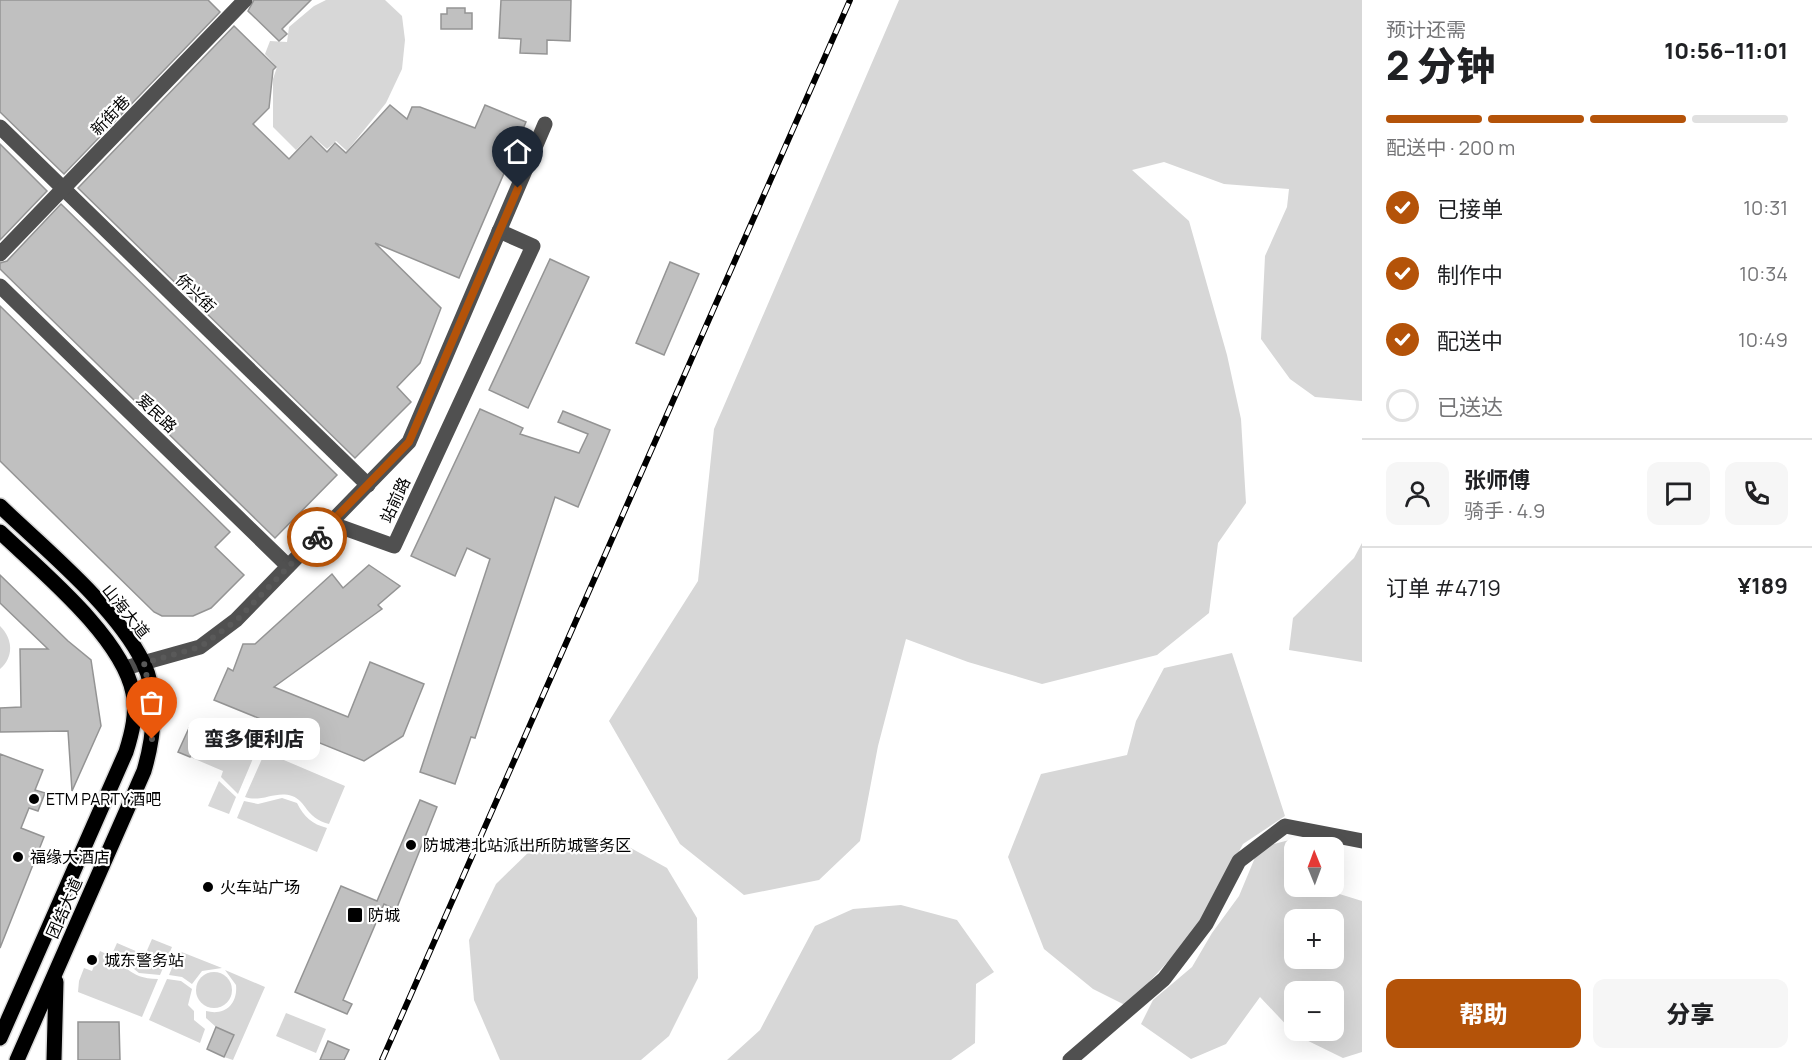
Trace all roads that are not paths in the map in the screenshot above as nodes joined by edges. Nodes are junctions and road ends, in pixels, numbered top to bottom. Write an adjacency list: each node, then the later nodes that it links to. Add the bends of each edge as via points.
1 (245, 0): 4 (street, 新街巷)
2 (545, 124): 5 (street, 站前路)
3 (0, 127): 4 (street, 侨兴街)
4 (63, 189): 6 (street, 新街巷); 8 (street, 侨兴街)
5 (499, 231): 8 (street, 站前路, via 409,442); 10 (street, 站前路, via 533,246 394,546)
6 (0, 254)
7 (0, 286): 12 (street, 爱民路)
8 (368, 485): 10 (street, 站前路)
9 (0, 506): 13 (main road, 山海大道, via 91,595)
10 (330, 524): 12 (street, 站前路)
11 (0, 532): 14 (main road, 山海大道, via 78,607)
12 (288, 566): 13 (street, 站前路, via 237,620 200,647)
13 (144, 663): 14 (street, 站前路); 16 (main road, 山海大道, via 153,707 152,739)
14 (125, 668): 15 (main road, 山海大道, via 134,708 132,735)
15 (122, 761): 19 (main road, 团结大道)
16 (144, 771): 18 (main road, 团结大道)
17 (1362, 841): 22 (street, via 1285,826 1239,861 1206,924 1164,979)
18 (57, 970): 20 (main road, 团结大道); 21 (main road)
19 (0, 1038)
20 (17, 1060)
21 (54, 1060)
22 (1070, 1060)

